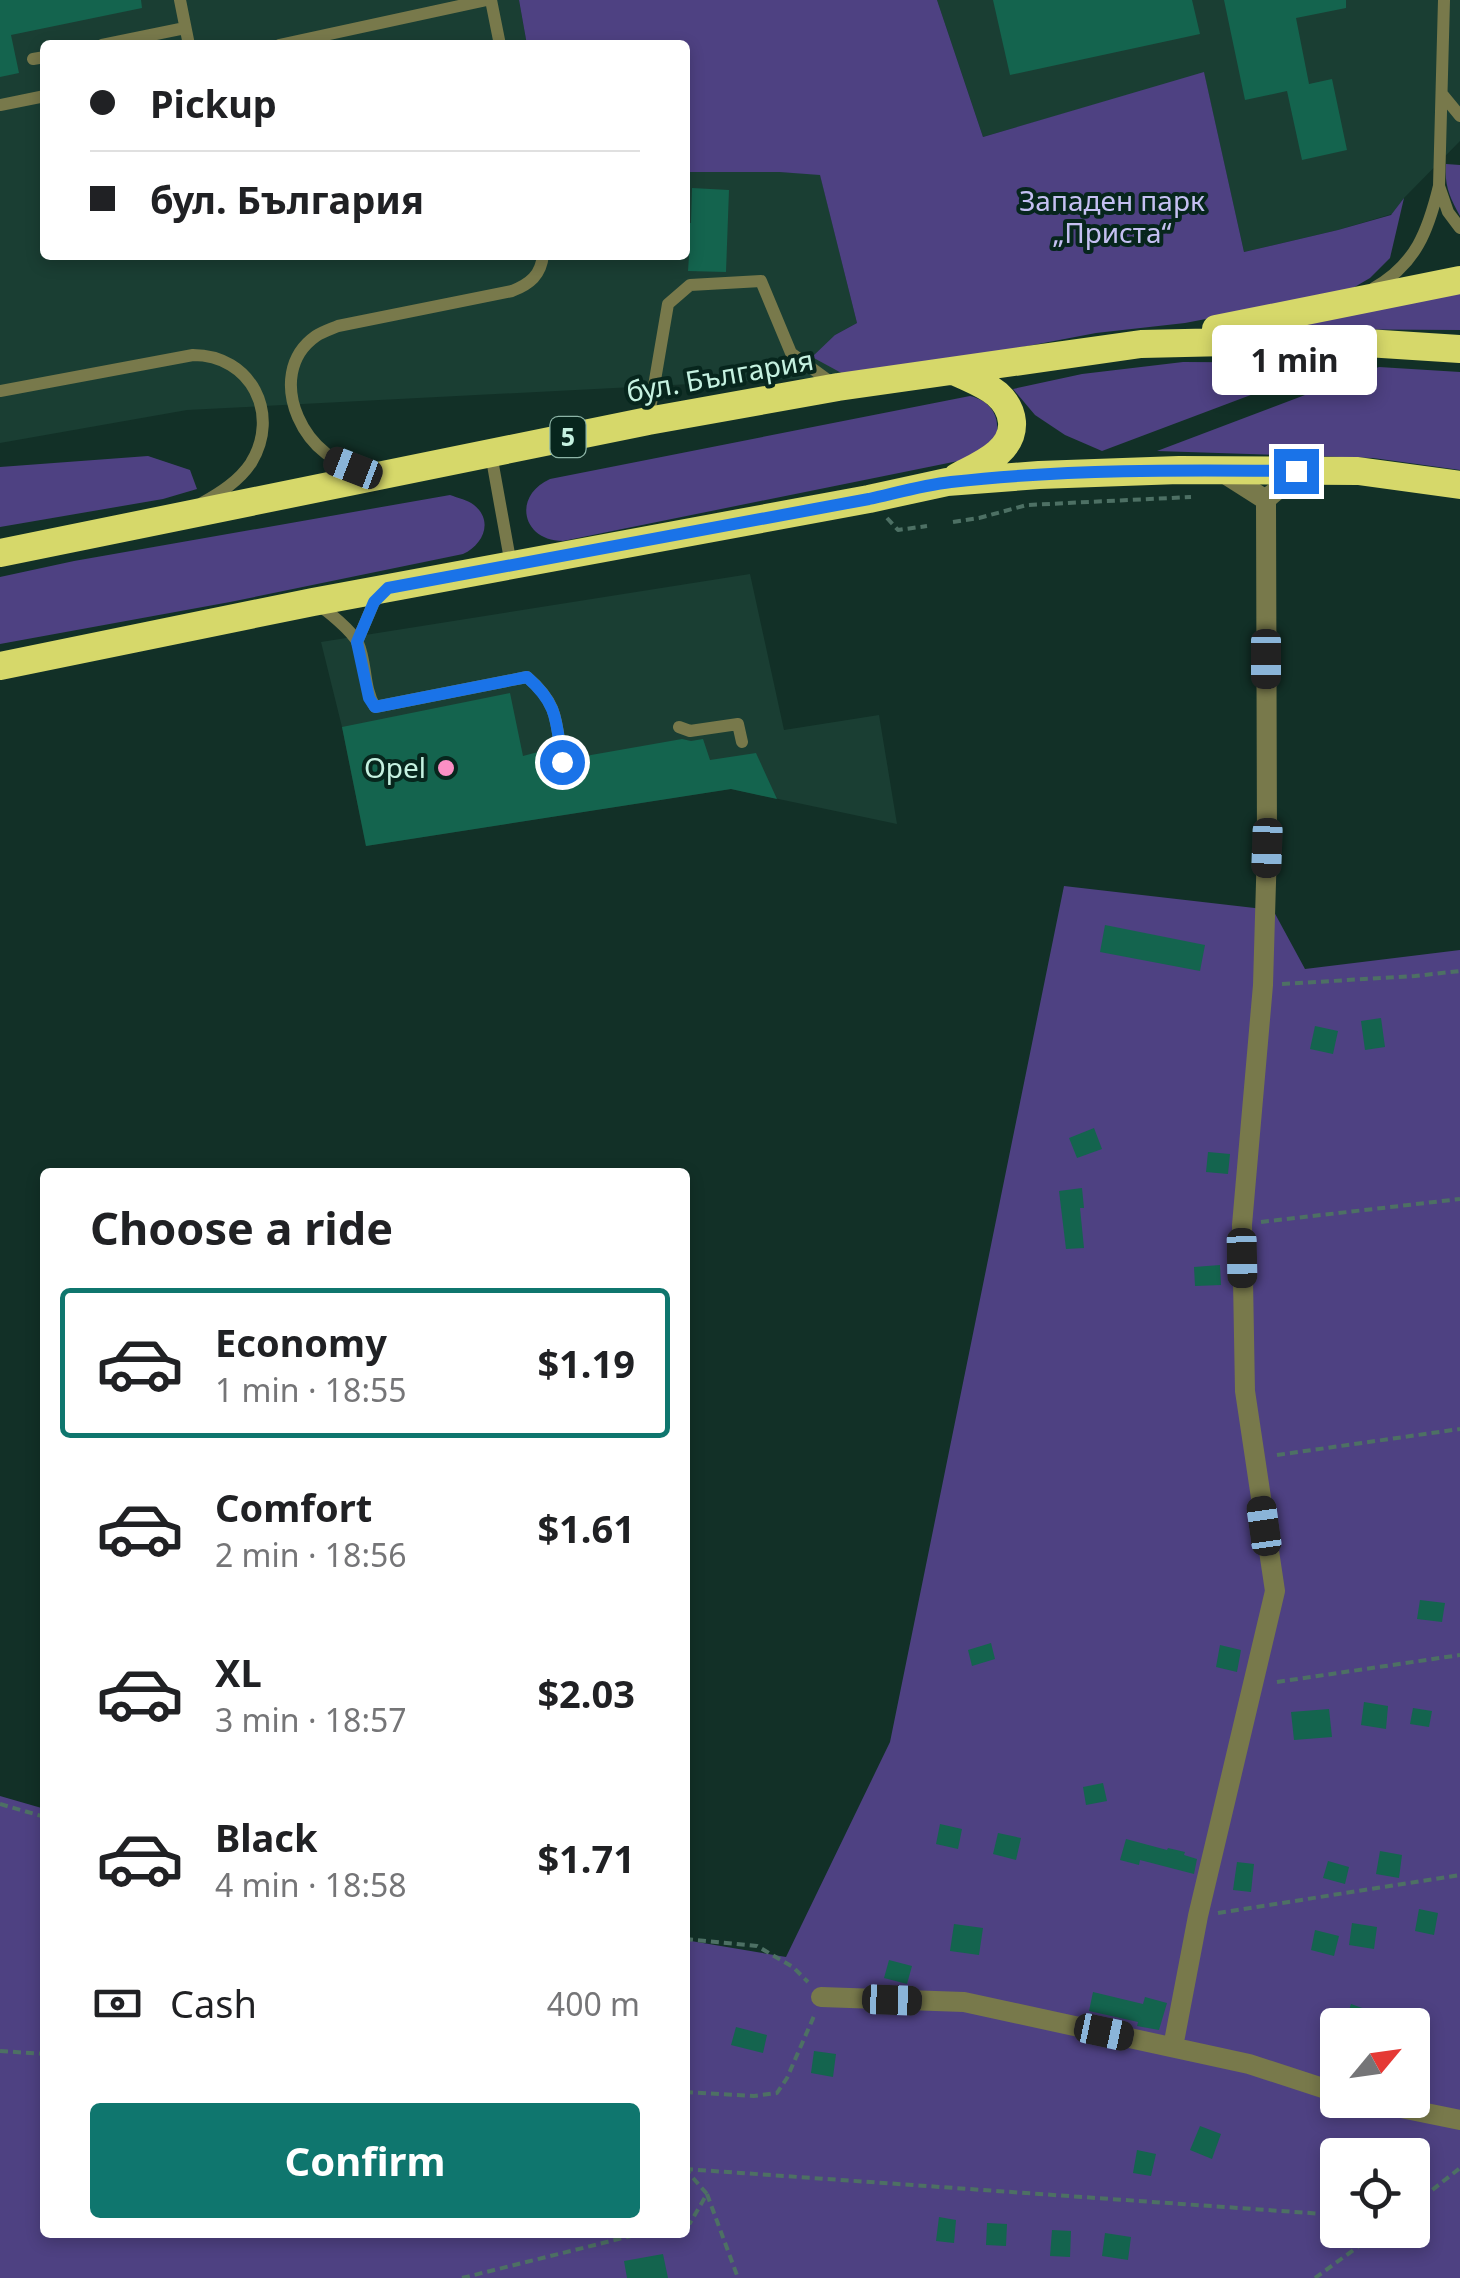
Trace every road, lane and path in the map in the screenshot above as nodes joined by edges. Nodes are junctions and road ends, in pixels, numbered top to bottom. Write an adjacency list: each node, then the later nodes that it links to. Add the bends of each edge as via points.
1 (180, 0): 4 (lane)
2 (489, 0): 7 (lane); 8 (lane)
3 (1444, 0): 9 (lane)
4 (186, 28): 5 (lane); 6 (lane)
5 (127, 40)
6 (188, 40)
7 (302, 40)
8 (499, 40)
9 (1442, 94): 12 (lane); 13 (lane)
10 (40, 97): 11 (lane)
11 (0, 106)
12 (1460, 116)
13 (1438, 186): 14 (lane); 17 (lane, via 1424,234 1404,265)
14 (1460, 228)
15 (542, 260): 25 (lane, via 537,276 512,291 338,326 303,349 290,389 296,416 316,444 353,468)
16 (1460, 280): 17 (highway)
17 (1338, 305): 18 (highway)
18 (1141, 344): 19 (highway, бул. България / 5, via 1320,340); 20 (highway, бул. България / 5)
19 (1460, 350)
20 (954, 371): 21 (highway, бул. България / 5); 28 (highway, via 999,396 1008,406 1012,432 994,456)
21 (838, 387): 23 (highway, бул. България / 5); 23 (lane, via 791,353 761,281 690,285 668,304)
22 (0, 391): 32 (lane, via 193,355 227,360 242,371 260,403 263,425 251,462 221,493)
23 (648, 421): 24 (highway, бул. България / 5)
24 (491, 452): 25 (highway, бул. България / 5); 37 (lane)
25 (419, 468): 32 (highway, бул. България / 5)
26 (1219, 470): 27 (highway); 28 (highway); 31 (street)
27 (1334, 471): 29 (highway); 31 (street, via 1291,481)
28 (947, 482): 37 (highway)
29 (1460, 485)
30 (1195, 496): 33 (path, via 1026,505)
31 (1266, 500): 46 (street)
32 (158, 522): 36 (highway, бул. България / 5)
33 (953, 522)
34 (927, 526): 35 (path)
35 (898, 530)
36 (0, 552)
37 (511, 566): 38 (highway)
38 (388, 588): 39 (highway); 40 (lane, via 374,602)
39 (314, 602): 40 (lane); 41 (highway)
40 (357, 642): 44 (lane, via 375,707 527,677 554,709)
41 (0, 666)
42 (680, 726): 43 (lane, via 690,731 738,724)
43 (742, 742)
44 (562, 762)
45 (1460, 971): 46 (path)
46 (1262, 985): 48 (street)
47 (1460, 1199): 48 (path)
48 (1242, 1224): 50 (street, via 1244,1390)
49 (1460, 1429): 50 (path)
50 (1254, 1458): 52 (street, via 1275,1591)
51 (1460, 1655): 52 (path)
52 (1253, 1685): 56 (street)
53 (0, 1804): 54 (path)
54 (40, 1816)
55 (1460, 1875): 56 (path)
56 (1198, 1916): 59 (street)
57 (690, 1939): 58 (path, via 757,1946 794,1968)
58 (821, 1997): 59 (street, via 964,2002); 63 (path, via 777,2093)
59 (1174, 2046): 62 (street)
60 (0, 2051): 61 (path)
61 (40, 2054)
62 (1320, 2088)
63 (690, 2092)
64 (1430, 2114): 65 (street)
65 (1460, 2120)
66 (690, 2168): 71 (path)
67 (1460, 2168): 69 (path)
68 (690, 2174): 70 (path)
69 (1430, 2192)
70 (707, 2194): 72 (path); 76 (path)
71 (1320, 2214)
72 (690, 2223)
73 (623, 2238): 75 (path)
74 (1356, 2248): 77 (path)
75 (462, 2278)
76 (738, 2278)
77 (1314, 2278)

